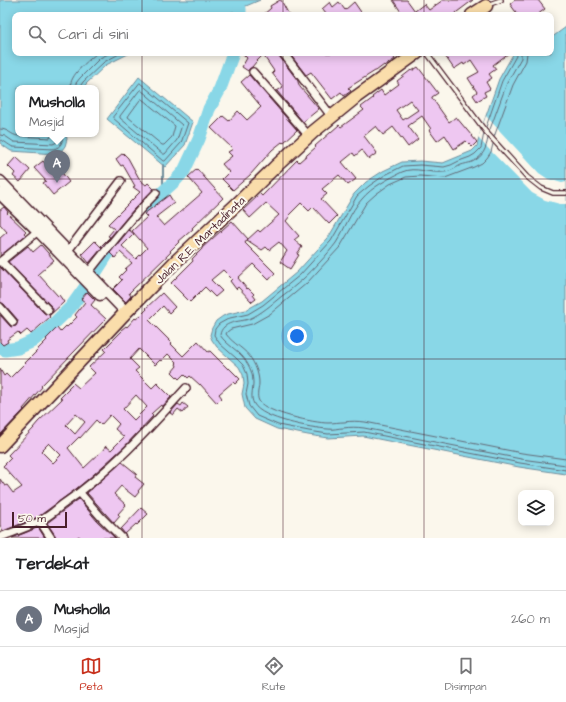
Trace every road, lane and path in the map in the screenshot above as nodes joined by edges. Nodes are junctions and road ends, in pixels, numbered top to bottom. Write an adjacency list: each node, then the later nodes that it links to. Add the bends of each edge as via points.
1 (501, 0): 2 (lane)
2 (488, 3): 3 (highway)
3 (476, 12)
4 (285, 56): 8 (street)
5 (414, 56): 8 (highway, Jalan R.E. Martadinata)
6 (429, 56): 13 (lane, via 486,132 527,177 541,188 553,193)
7 (253, 72): 9 (street)
8 (332, 117): 9 (highway, Jalan R.E. Martadinata)
9 (309, 136): 21 (highway, Jalan R.E. Martadinata, via 175,262)
10 (0, 181): 16 (street)
11 (122, 181): 16 (street)
12 (156, 193): 18 (street, via 112,242)
13 (566, 193)
14 (0, 194): 15 (street)
15 (38, 231): 17 (street); 18 (street)
16 (68, 252): 18 (street)
17 (1, 262): 20 (street)
18 (87, 276): 21 (street)
19 (0, 307): 22 (street)
20 (48, 310)
21 (124, 314): 24 (highway, Jalan R.E. Martadinata)
22 (13, 322)
23 (186, 388): 25 (street, via 109,468)
24 (0, 446)
25 (80, 493): 26 (street); 29 (street)
26 (40, 521): 27 (street); 28 (street)
27 (0, 537)
28 (51, 538)
29 (122, 538)

